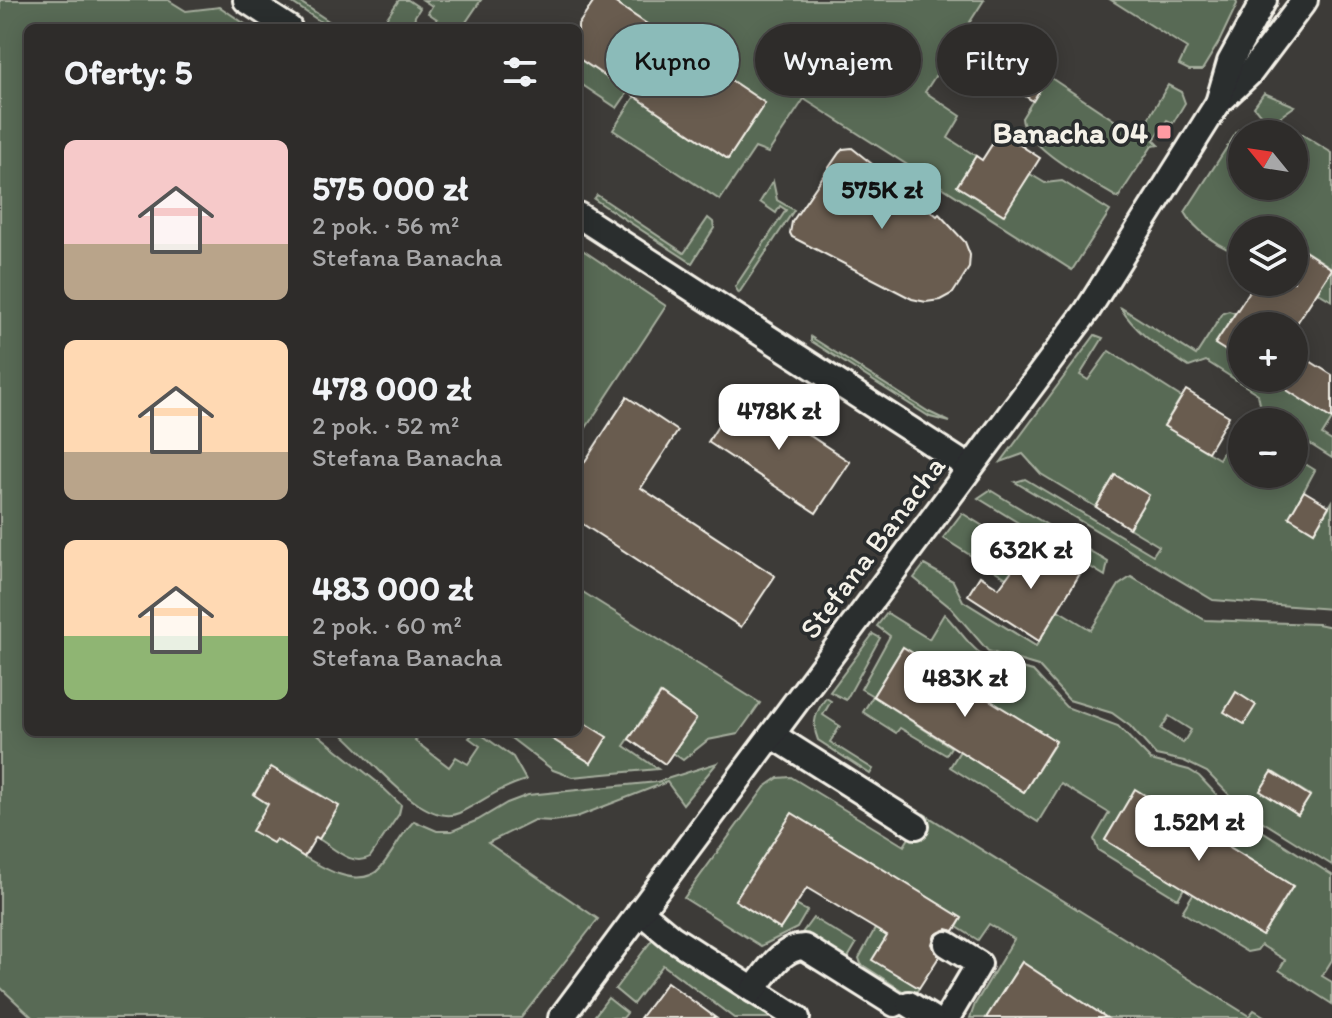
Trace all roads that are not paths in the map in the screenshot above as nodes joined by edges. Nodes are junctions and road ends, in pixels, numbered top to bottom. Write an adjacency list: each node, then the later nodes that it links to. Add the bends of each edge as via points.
1 (246, 0): 4 (street)
2 (1264, 0): 5 (street, Stefana Banacha, via 1230,62)
3 (1305, 0): 5 (street, Stefana Banacha, via 1250,73)
4 (283, 24)
5 (1218, 103): 7 (street, Stefana Banacha, via 1087,311)
6 (582, 218): 7 (street)
7 (970, 468): 8 (street, Stefana Banacha)
8 (772, 735): 9 (street); 10 (street, Stefana Banacha)
9 (916, 826)
10 (640, 911): 12 (street); 13 (street, Stefana Banacha)
11 (947, 944): 16 (street, via 979,964)
12 (753, 990): 14 (street); 15 (street, via 778,959 804,947)
13 (561, 1018)
14 (797, 1018)
15 (931, 1018)
16 (947, 1018)

